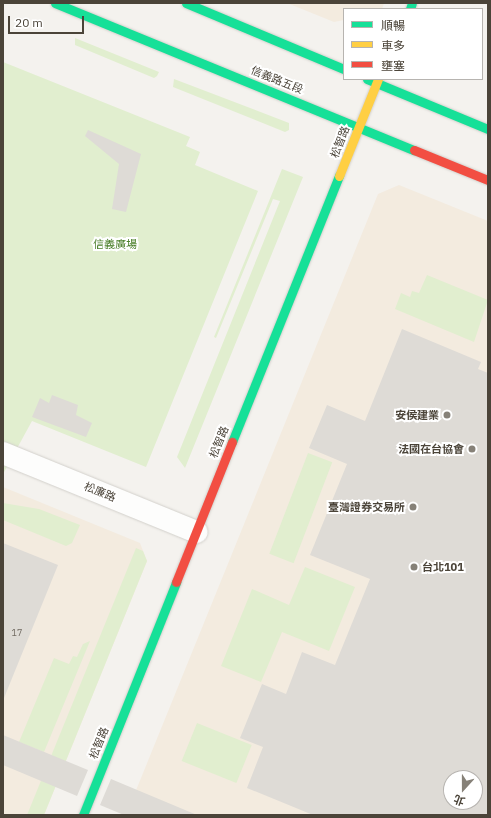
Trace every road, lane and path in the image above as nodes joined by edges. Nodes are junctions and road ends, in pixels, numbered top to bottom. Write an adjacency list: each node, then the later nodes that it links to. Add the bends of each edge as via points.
1 (56, 3): 5 (street, 信義路五段)
2 (186, 3): 3 (street)
3 (343, 69)
4 (377, 81): 5 (street, 松智路); 6 (street)
5 (359, 126): 7 (street, 信義路五段); 9 (street, 松智路)
6 (488, 129)
7 (488, 180)
8 (3, 453): 9 (street, 松廉路)
9 (197, 532): 10 (street, 松智路)
10 (83, 815)

